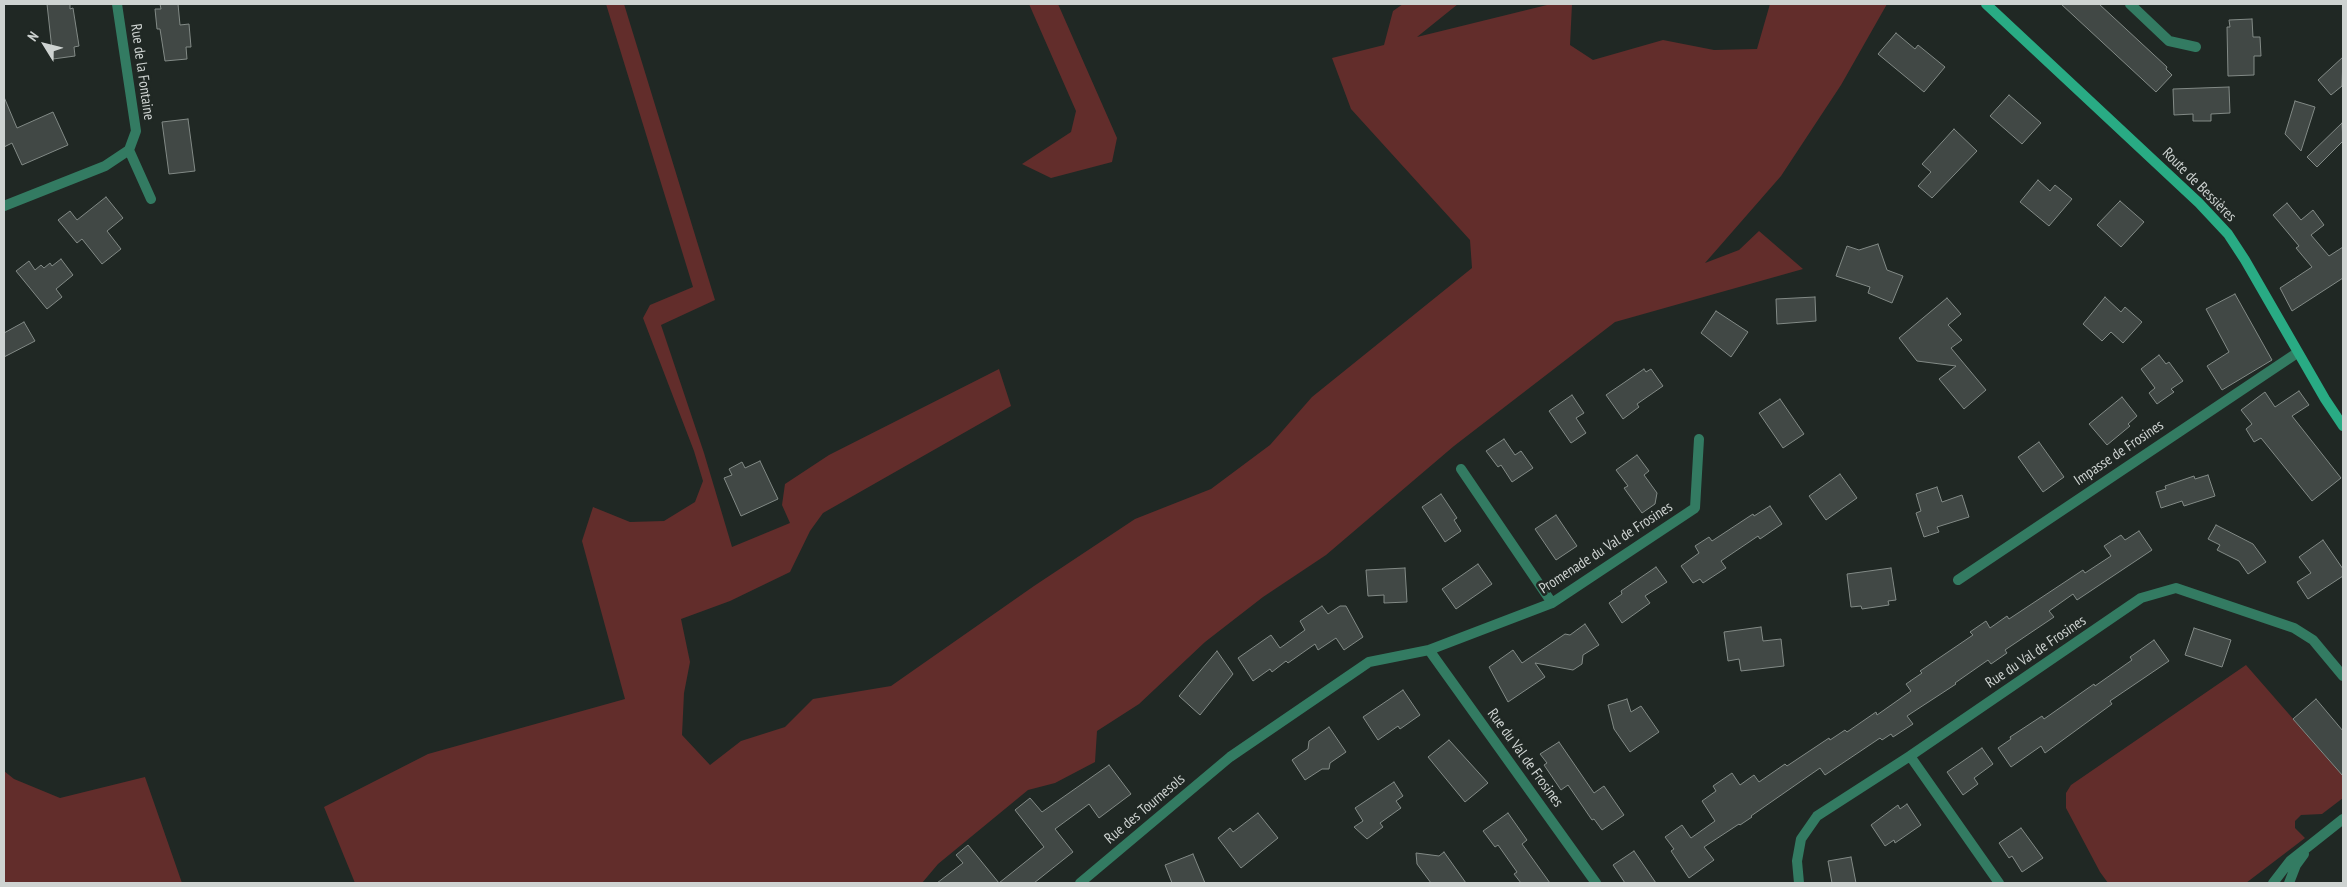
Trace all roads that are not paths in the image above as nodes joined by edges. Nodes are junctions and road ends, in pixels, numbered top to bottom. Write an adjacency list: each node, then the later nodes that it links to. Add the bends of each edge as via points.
1 (116, 4): 5 (street, Rue de la Fontaine, via 136,131)
2 (1986, 4): 8 (main road, Route de Bessières, via 2199,202 2228,234)
3 (2130, 4): 4 (street, via 2169,40)
4 (2196, 47)
5 (129, 150): 6 (street); 7 (street, via 105,166)
6 (151, 199)
7 (4, 207)
8 (2298, 353): 9 (main road, Route de Bessières); 12 (street, Impasse de Frosines)
9 (2343, 426)
10 (1699, 439): 13 (street, Promenade du Val de Frosines, via 1695,508)
11 (1461, 469): 13 (street)
12 (1958, 580)
13 (1552, 603): 14 (street, Promenade du Val de Frosines)
14 (1429, 650): 17 (street, Promenade du Val de Frosines, via 1369,662); 21 (street, Rue du Val de Frosines)
15 (2343, 676): 16 (street, Rue du Val de Frosines, via 2313,640 2294,628 2176,588 2141,598)
16 (1910, 756): 22 (street, Rue du Val de Frosines, via 1818,816 1801,839 1796,861); 23 (street)
17 (1230, 757): 20 (street, Rue des Tournesols)
18 (2343, 819): 19 (street)
19 (2311, 846): 24 (street, via 2290,861); 25 (street, via 2296,865)
20 (1080, 883)
21 (1596, 883)
22 (1799, 883)
23 (1999, 883)
24 (2273, 883)
25 (2289, 883)

